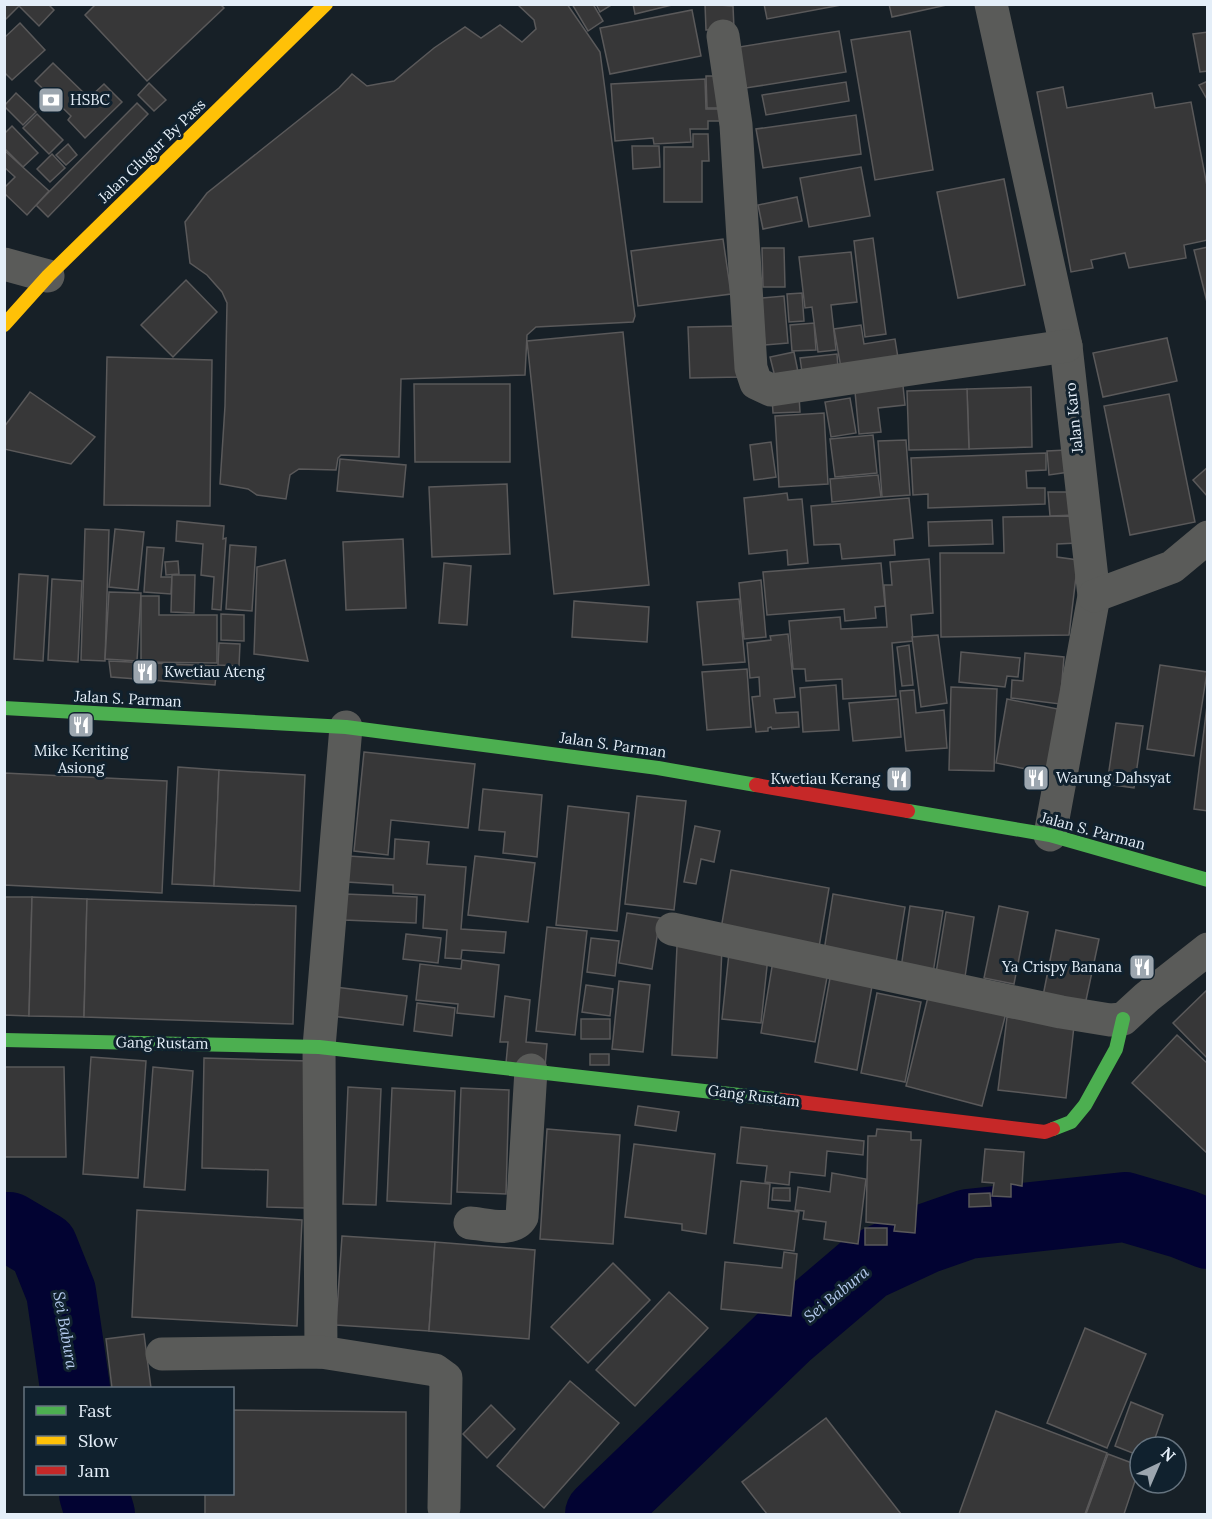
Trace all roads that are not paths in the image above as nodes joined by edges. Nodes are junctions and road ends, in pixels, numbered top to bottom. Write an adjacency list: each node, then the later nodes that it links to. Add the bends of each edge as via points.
1 (326, 4): 5 (main road, Jalan Glugur By Pass)
2 (991, 4): 7 (street, Jalan Karo)
3 (723, 36): 7 (street, via 736,125 751,368 756,383 771,390)
4 (4, 264): 5 (street)
5 (48, 276): 6 (main road, Jalan Glugur By Pass)
6 (4, 325)
7 (1066, 346): 9 (street, Jalan Karo)
8 (1208, 537): 9 (street, via 1172,567)
9 (1094, 596): 12 (street, Jalan Karo)
10 (4, 708): 11 (main road, Jalan S. Parman)
11 (346, 727): 12 (main road, Jalan S. Parman, via 658,768); 18 (street)
12 (1050, 835): 13 (main road, Jalan S. Parman)
13 (1208, 880)
14 (672, 929): 16 (street, via 1061,1012)
15 (1208, 949): 16 (street)
16 (1124, 1019): 19 (main road, Gang Rustam, via 1116,1049 1085,1105 1071,1122 1046,1131)
17 (4, 1040): 18 (main road, Gang Rustam)
18 (320, 1047): 19 (main road, Gang Rustam); 21 (street)
19 (531, 1070): 20 (street, via 522,1217 511,1226)
20 (470, 1223)
21 (321, 1352): 22 (street); 23 (street, via 435,1370 446,1378)
22 (162, 1354)
23 (444, 1508)

